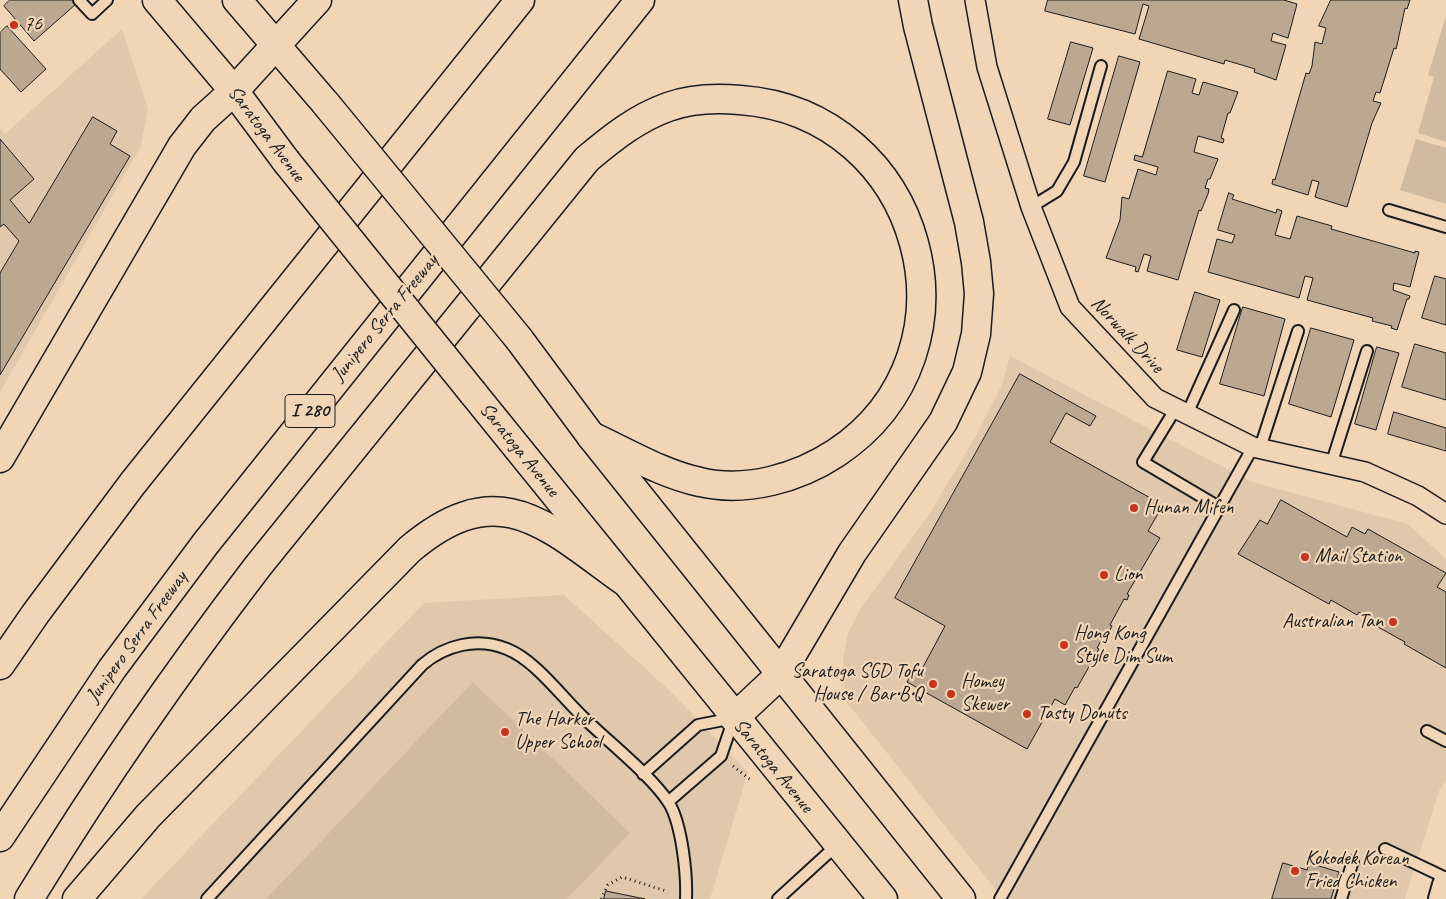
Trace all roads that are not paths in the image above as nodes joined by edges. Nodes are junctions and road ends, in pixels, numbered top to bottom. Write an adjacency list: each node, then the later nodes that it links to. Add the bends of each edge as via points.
1 (79, 0): 2 (lane, via 92,14)
2 (107, 0)
3 (157, 0): 12 (main road, Saratoga Avenue)
4 (237, 0): 10 (main road)
5 (317, 0): 10 (main road)
6 (520, 0): 27 (main road, via 139,476)
7 (640, 0): 34 (main road, Junipero Serra Freeway / I 280, via 206,543 112,668)
8 (913, 0): 28 (main road, via 969,222 979,294 976,334 967,372 943,422 852,553)
9 (975, 0): 13 (street, Norwalk Drive, via 987,67)
10 (276, 46): 12 (main road); 20 (main road, bridge, via 519,339)
11 (1101, 66): 13 (lane, via 1074,162 1057,191)
12 (234, 91): 22 (main road, via 203,119 182,146); 26 (main road, Saratoga Avenue, bridge, via 286,161)
13 (1031, 207): 19 (street, Norwalk Drive, via 1070,307 1155,398)
14 (1390, 210): 15 (lane)
15 (1446, 227)
16 (1234, 310): 19 (lane)
17 (1298, 331): 21 (lane)
18 (1367, 351): 23 (lane)
19 (1181, 411): 21 (street, Norwalk Drive); 24 (lane, via 1143,462)
20 (591, 436): 28 (main road); 40 (main road, via 673,474 701,483 731,486 791,476 852,442 876,420 896,391 910,361 919,329 922,296 920,262 911,230 899,202 862,153 840,134 812,118 757,101 726,99 669,106 614,136 587,159 270,550 211,628 101,784)
21 (1256, 448): 23 (street, Norwalk Drive); 24 (lane)
22 (0, 458)
23 (1331, 465): 25 (street, Norwalk Drive, via 1364,472 1418,496)
24 (1219, 507): 47 (lane)
25 (1446, 514)
26 (624, 580): 29 (main road, Saratoga Avenue); 41 (main road, via 528,517 492,510 441,525 410,549 148,816)
27 (0, 664)
28 (780, 675): 29 (main road); 46 (main road)
29 (734, 718): 32 (lane, via 698,725); 33 (lane, via 721,756); 35 (main road, Saratoga Avenue)
30 (1427, 732): 31 (lane)
31 (1446, 741)
32 (643, 774): 33 (lane); 42 (lane, via 521,656 496,646 454,646 432,656 422,665)
33 (668, 802): 43 (lane, via 681,837)
34 (0, 837)
35 (838, 845): 44 (lane); 45 (main road, Saratoga Avenue)
36 (1386, 849): 38 (lane)
37 (1353, 861): 48 (lane)
38 (1446, 878)
39 (1446, 885): 49 (main road)
40 (29, 899)
41 (77, 899)
42 (207, 899)
43 (686, 899)
44 (778, 899)
45 (883, 899)
46 (961, 899)
47 (1000, 899)
48 (1340, 899)
49 (1442, 899)

